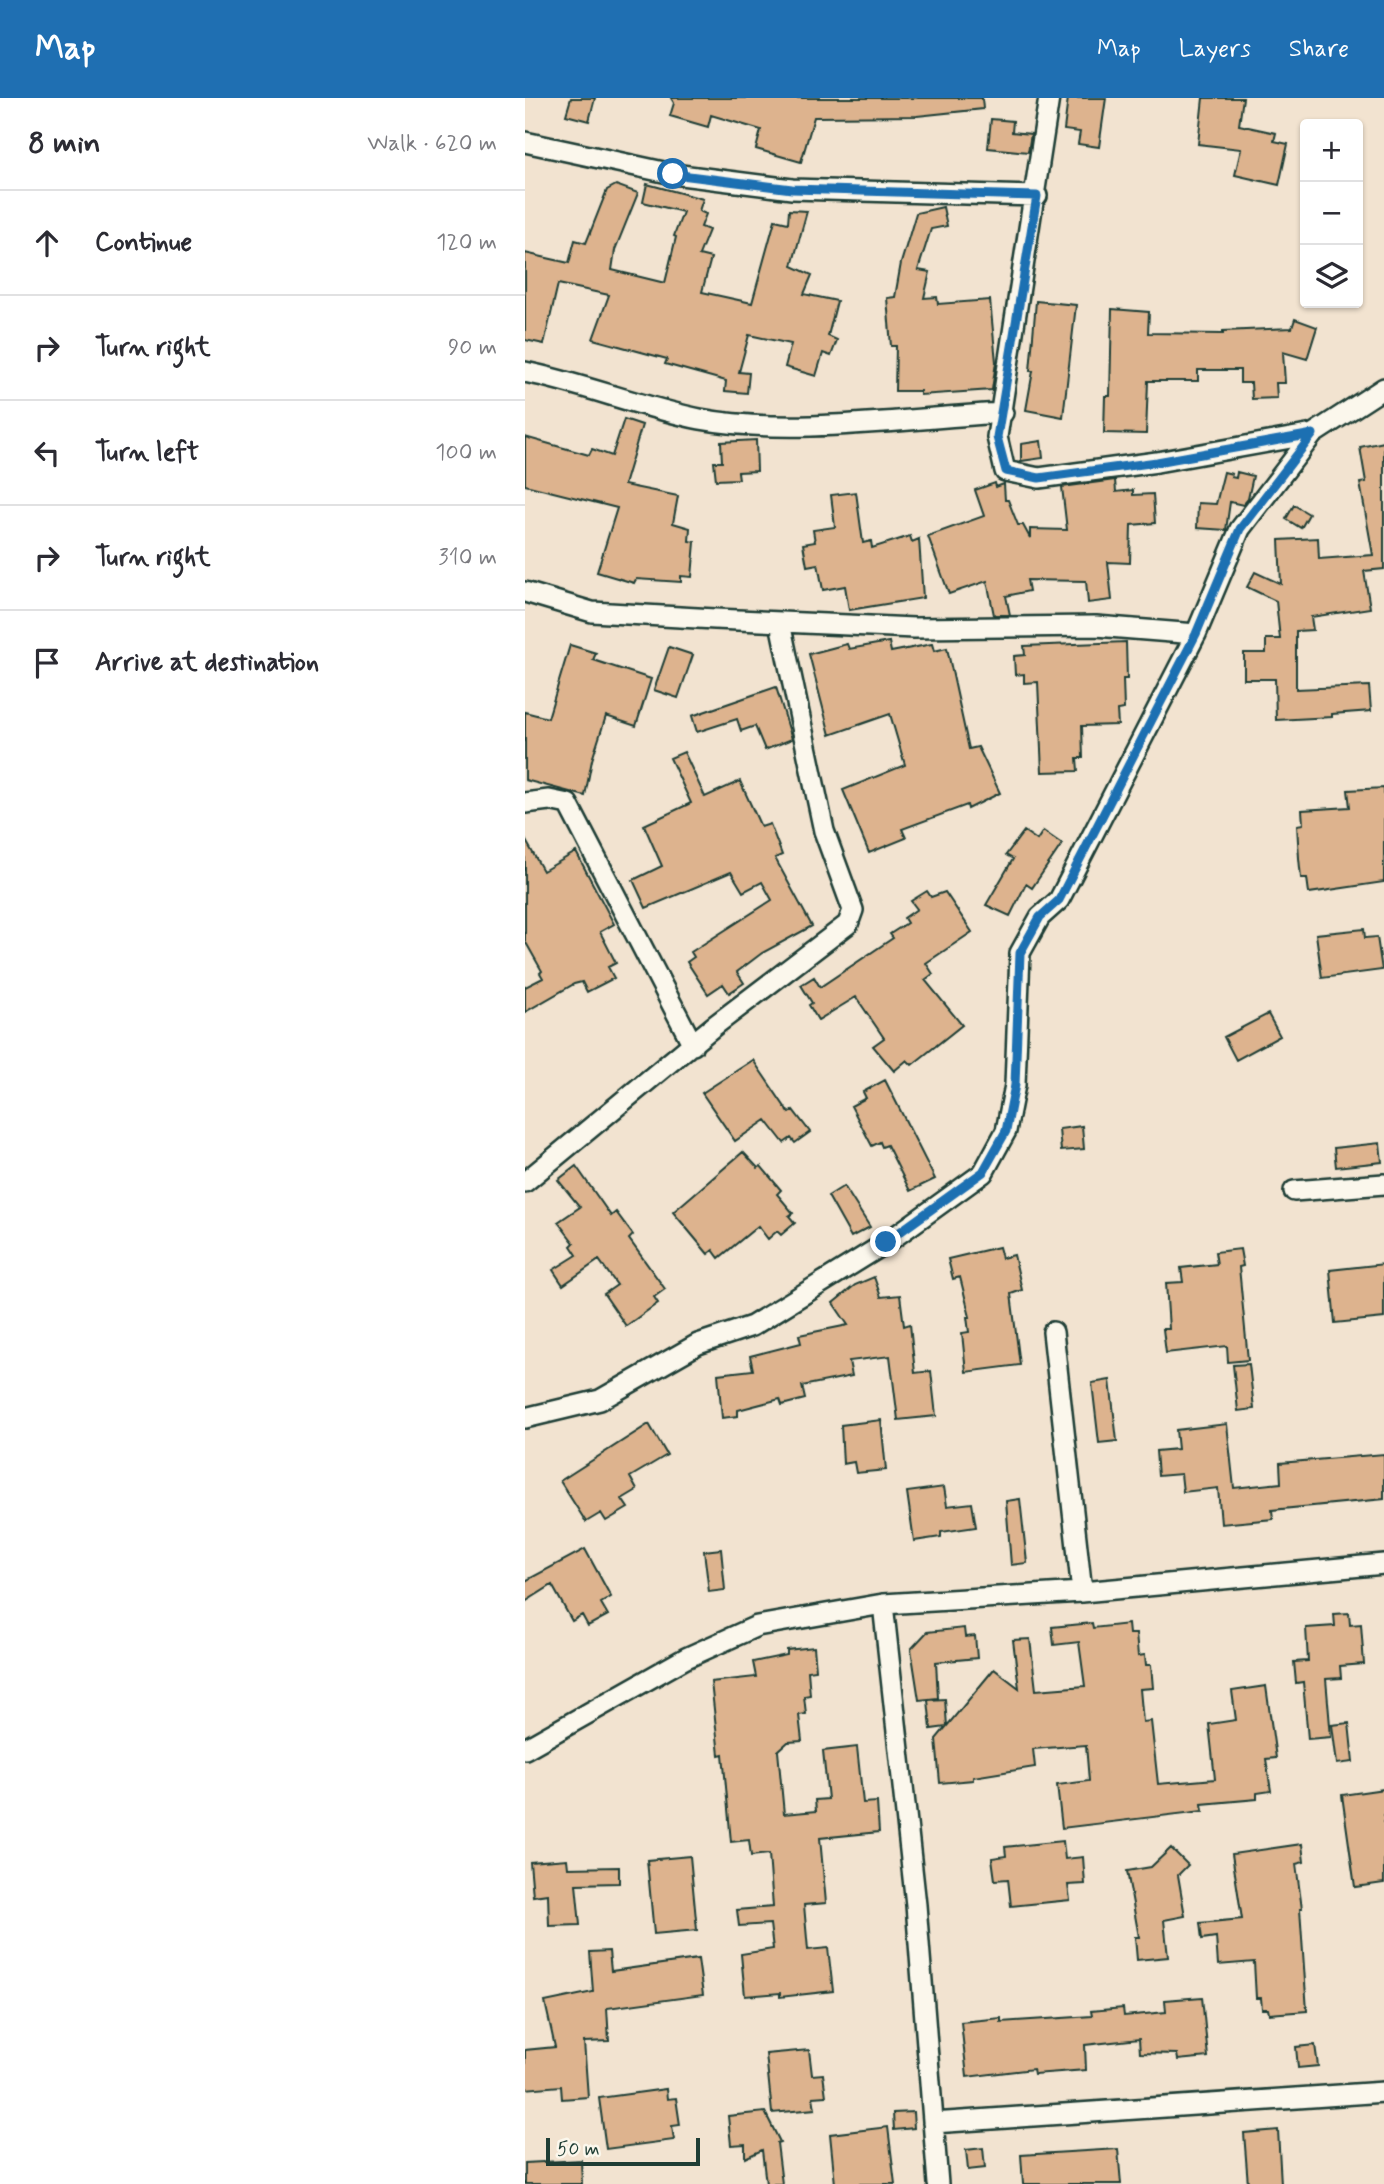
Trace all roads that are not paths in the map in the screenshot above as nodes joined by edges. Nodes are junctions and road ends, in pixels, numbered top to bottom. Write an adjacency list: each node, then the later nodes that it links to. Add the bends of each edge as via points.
1 (1049, 98): 3 (street)
2 (525, 142): 3 (street, via 673,174 792,189)
3 (1037, 196): 6 (street)
4 (525, 372): 6 (street, via 702,419 790,426)
5 (1384, 388): 7 (street)
6 (1003, 413): 7 (street, via 997,437 1006,471 1039,478)
7 (1313, 434): 10 (street, via 1240,529)
8 (525, 592): 9 (street, via 592,612)
9 (780, 623): 10 (street, via 914,628 1095,626); 12 (street, via 824,831 853,910 848,924)
10 (1196, 634): 17 (street, via 1059,900 1040,917 1020,953 1015,1085 1006,1131 983,1172 886,1242 752,1326 698,1344 600,1400)
11 (525, 803): 12 (street, via 549,800 568,804)
12 (693, 1045): 13 (street)
13 (525, 1182)
14 (1384, 1184): 15 (street)
15 (1294, 1191)
16 (1053, 1332): 19 (street)
17 (525, 1418)
18 (1384, 1564): 19 (street)
19 (1082, 1592): 20 (street)
20 (883, 1604): 21 (street, via 758,1626 685,1658); 23 (street, via 916,1905)
21 (525, 1749)
22 (1384, 2092): 23 (street)
23 (933, 2123): 24 (street)
24 (938, 2184)

